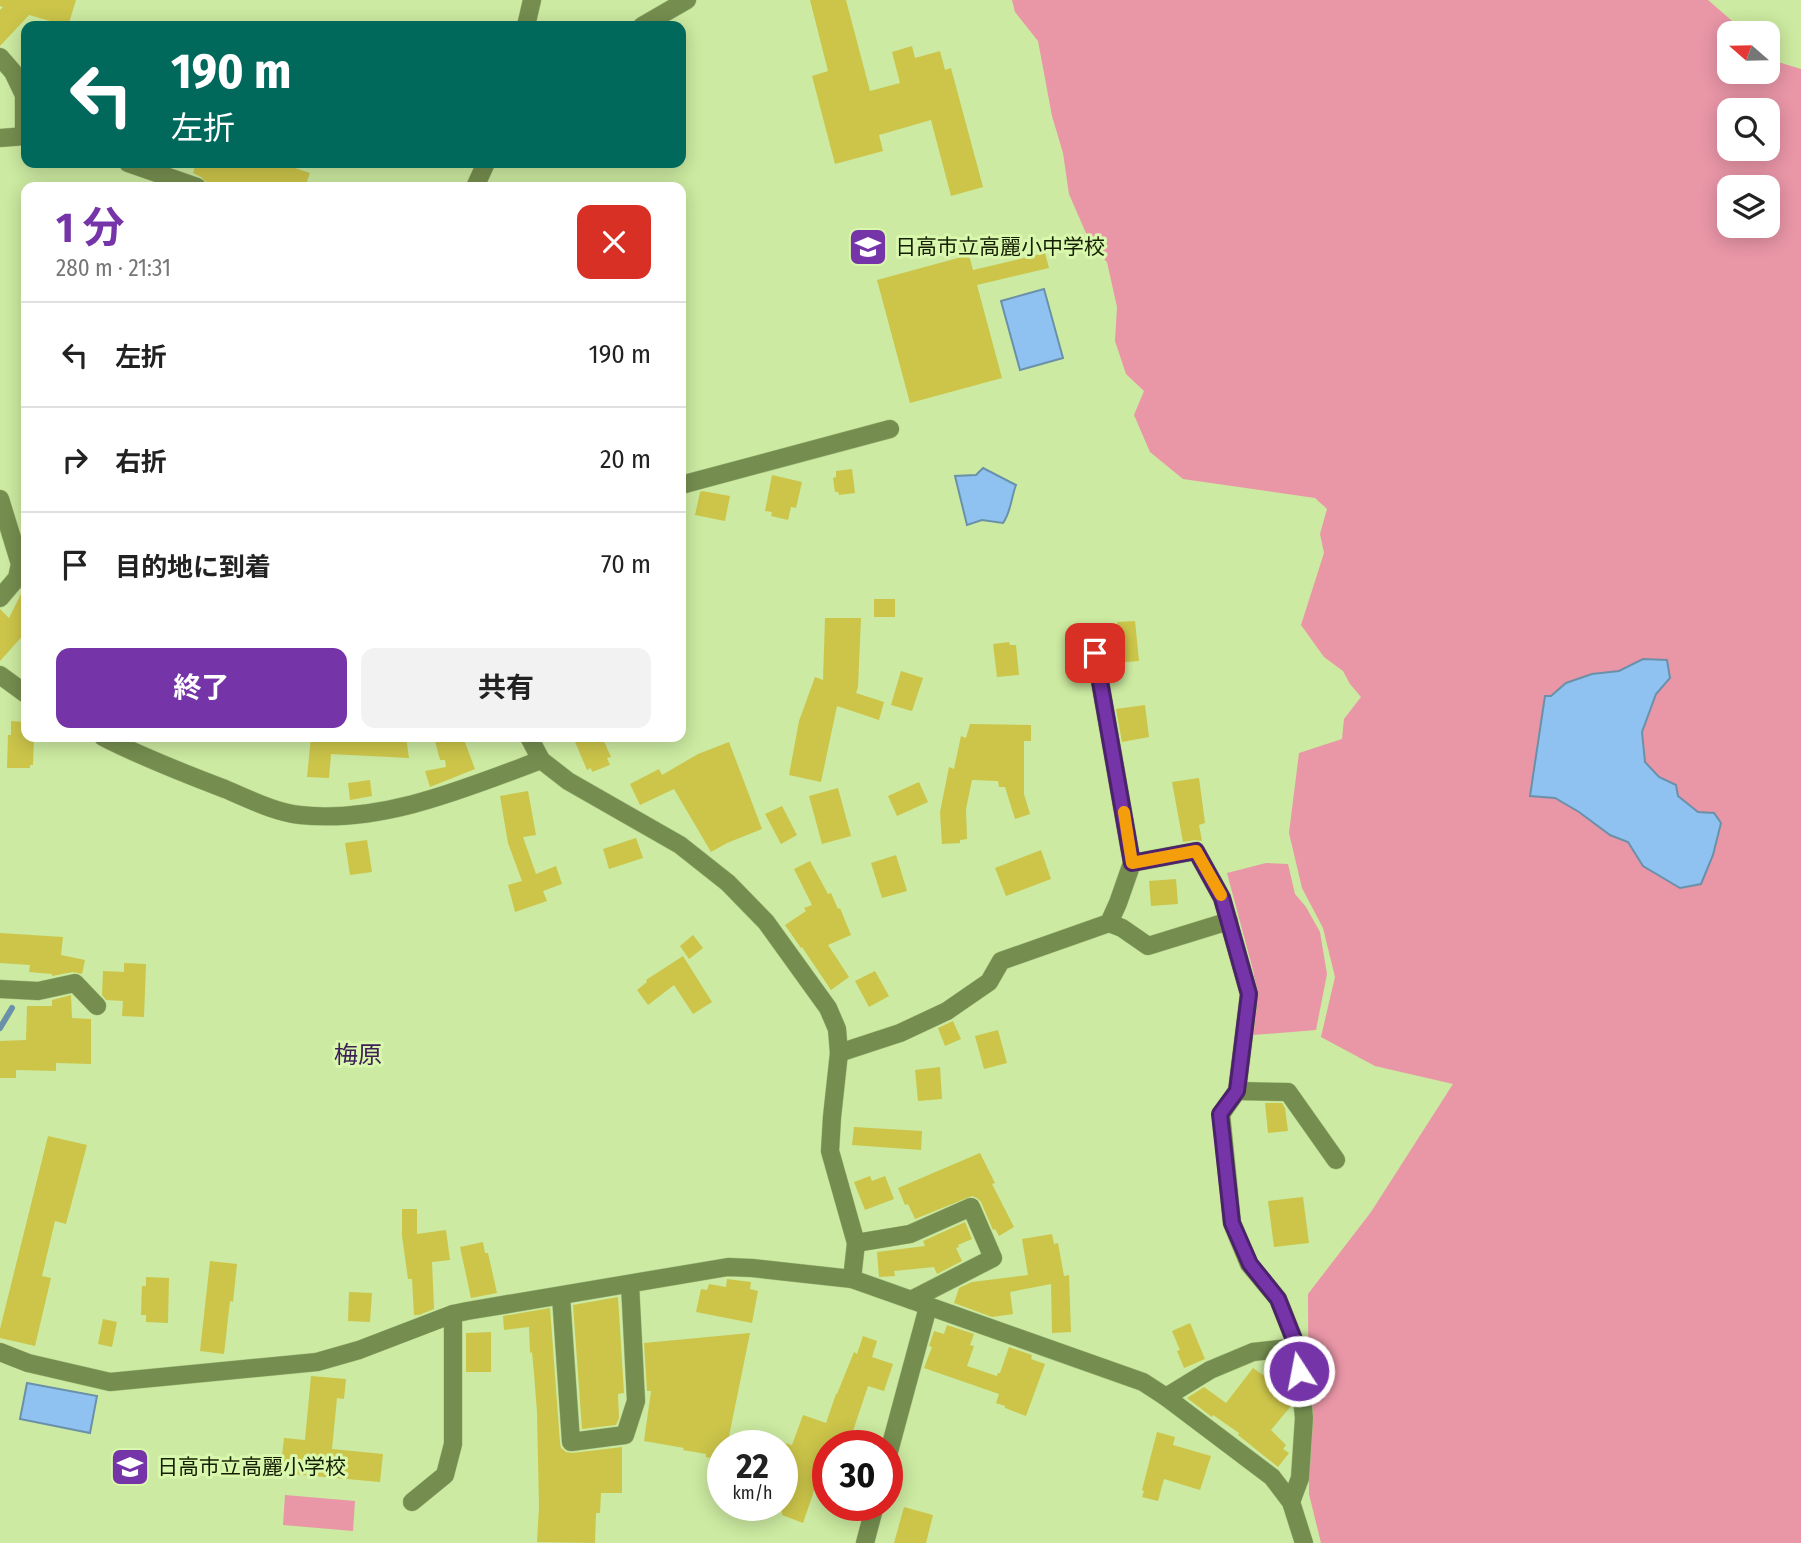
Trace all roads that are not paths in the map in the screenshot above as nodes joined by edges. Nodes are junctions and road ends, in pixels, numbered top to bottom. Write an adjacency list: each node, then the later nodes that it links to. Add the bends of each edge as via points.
1 (532, 0): 3 (street)
2 (687, 0): 4 (street)
3 (527, 21)
4 (651, 21)
5 (0, 57): 6 (street)
6 (21, 89)
7 (21, 136): 8 (street)
8 (0, 138)
9 (142, 168): 10 (street)
10 (183, 182)
11 (890, 429): 12 (street)
12 (686, 484)
13 (0, 499): 14 (street, via 20,564 17,578)
14 (0, 598)
15 (1095, 653): 21 (street)
16 (0, 676): 17 (street)
17 (21, 691)
18 (113, 742): 20 (street, via 298,815 377,813 463,790)
19 (532, 742): 20 (street)
20 (541, 760): 26 (street, via 568,781 680,845 728,883 766,922 828,1008 838,1029)
21 (1132, 863): 22 (street, via 1196,851); 23 (street)
22 (1229, 921): 23 (street, via 1149,946); 27 (street, via 1249,994)
23 (1109, 923): 26 (street, via 1001,961 989,982 947,1011)
24 (0, 989): 25 (street, via 38,991 75,983)
25 (97, 1006)
26 (839, 1053): 29 (street, via 830,1151)
27 (1237, 1091): 28 (street, via 1288,1092); 36 (street, via 1220,1114 1232,1223 1250,1264 1278,1299)
28 (1336, 1160)
29 (856, 1243): 30 (street); 33 (street, via 910,1234 971,1207 993,1258)
30 (852, 1279): 31 (street, via 728,1267); 33 (street)
31 (630, 1284): 32 (street); 32 (street, via 636,1401 625,1435 571,1442)
32 (561, 1296): 35 (street)
33 (911, 1300): 34 (street)
34 (928, 1307): 38 (street, via 1143,1382); 39 (street)
35 (453, 1314): 37 (street, via 317,1362 110,1382); 40 (street, via 453,1444 445,1475)
36 (1297, 1347): 38 (street, via 1253,1352 1210,1370); 41 (street, via 1304,1418 1300,1478)
37 (0, 1352)
38 (1167, 1397): 41 (street, via 1272,1477)
39 (895, 1430)
40 (412, 1502)
41 (1291, 1502): 44 (street)
42 (871, 1521): 43 (street)
43 (865, 1543)
44 (1304, 1543)

